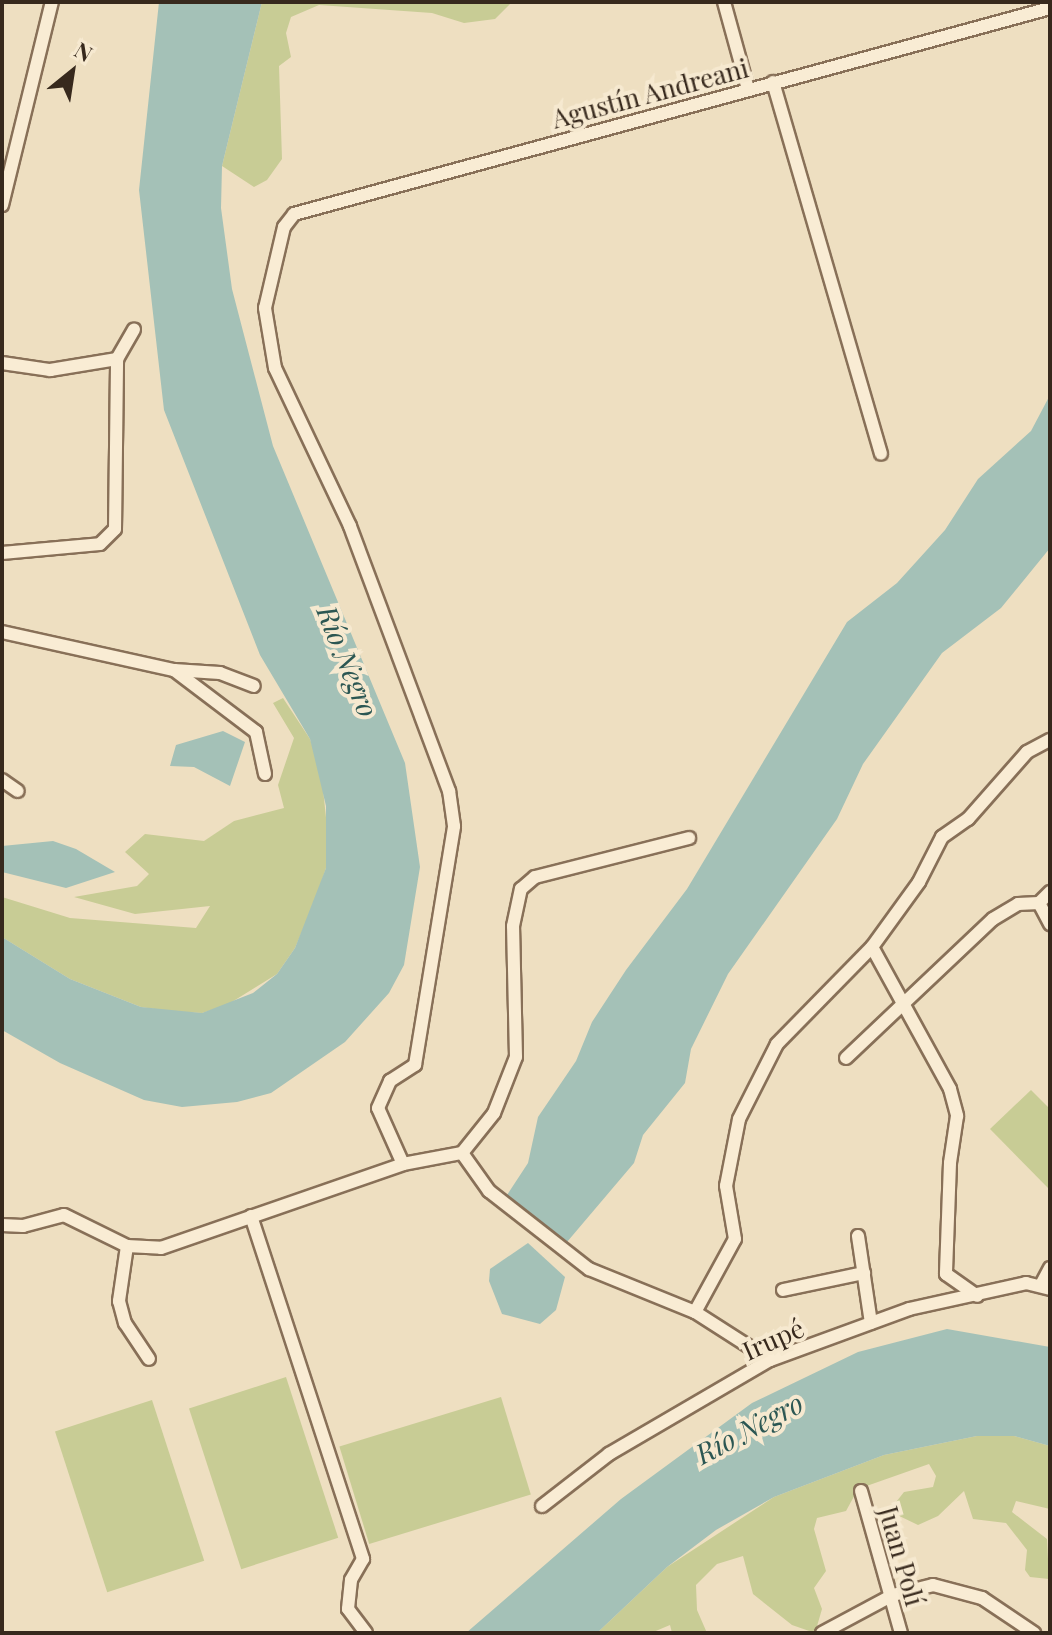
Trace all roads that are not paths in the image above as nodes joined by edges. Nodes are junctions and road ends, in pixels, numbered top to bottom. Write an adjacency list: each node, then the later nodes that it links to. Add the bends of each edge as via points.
1 (52, 2): 6 (street)
2 (724, 2): 5 (street)
3 (1050, 8): 4 (street, Agustín Andreani)
4 (773, 82): 5 (street, Agustín Andreani); 10 (street)
5 (748, 89): 27 (street, Agustín Andreani, via 294,214 284,227 265,308 275,368 350,526 451,803 454,826 415,1065 390,1081 378,1108)
6 (2, 205)
7 (134, 330): 8 (street)
8 (117, 359): 9 (street, via 50,370); 11 (street, via 115,529 100,544)
9 (2, 363)
10 (881, 454)
11 (2, 553)
12 (2, 632): 13 (street)
13 (174, 670): 14 (street, via 220,673); 16 (street, via 256,732)
14 (254, 686)
15 (1050, 740): 23 (street, via 1027,752 968,819 942,837 919,882)
16 (265, 774)
17 (2, 780): 18 (street)
18 (18, 791)
19 (689, 838): 26 (street, via 535,877 521,889 513,926 516,1057 494,1113)
20 (1050, 892): 21 (street)
21 (1039, 903): 22 (street); 24 (street, via 1018,904 993,919)
22 (1050, 924)
23 (872, 947): 24 (street); 37 (street, via 777,1044 762,1070 739,1119 726,1186 735,1239)
24 (902, 1006): 25 (street); 36 (street, via 950,1089 957,1116 946,1274)
25 (846, 1058)
26 (462, 1153): 27 (street); 37 (street, via 489,1191 589,1269)
27 (403, 1164): 28 (street)
28 (251, 1216): 31 (street, via 161,1248); 44 (street, via 363,1559 351,1580 348,1609)
29 (2, 1225): 31 (street, via 23,1226 64,1215)
30 (858, 1236): 33 (street)
31 (127, 1246): 39 (street, via 119,1301 125,1323)
32 (1050, 1268): 34 (street)
33 (864, 1273): 35 (street); 38 (street)
34 (1046, 1286): 36 (street, Irupé)
35 (783, 1290)
36 (977, 1296): 38 (street, Irupé)
37 (695, 1312): 40 (street)
38 (871, 1323): 40 (street, Irupé)
39 (149, 1359)
40 (770, 1360): 42 (street, Irupé, via 609,1454)
41 (861, 1491): 43 (street, Juan Polí)
42 (542, 1506)
43 (893, 1595): 45 (street); 46 (street, Juan Polí); 47 (street, via 933,1585 982,1598)
44 (366, 1633)
45 (822, 1633)
46 (901, 1633)
47 (1034, 1633)

